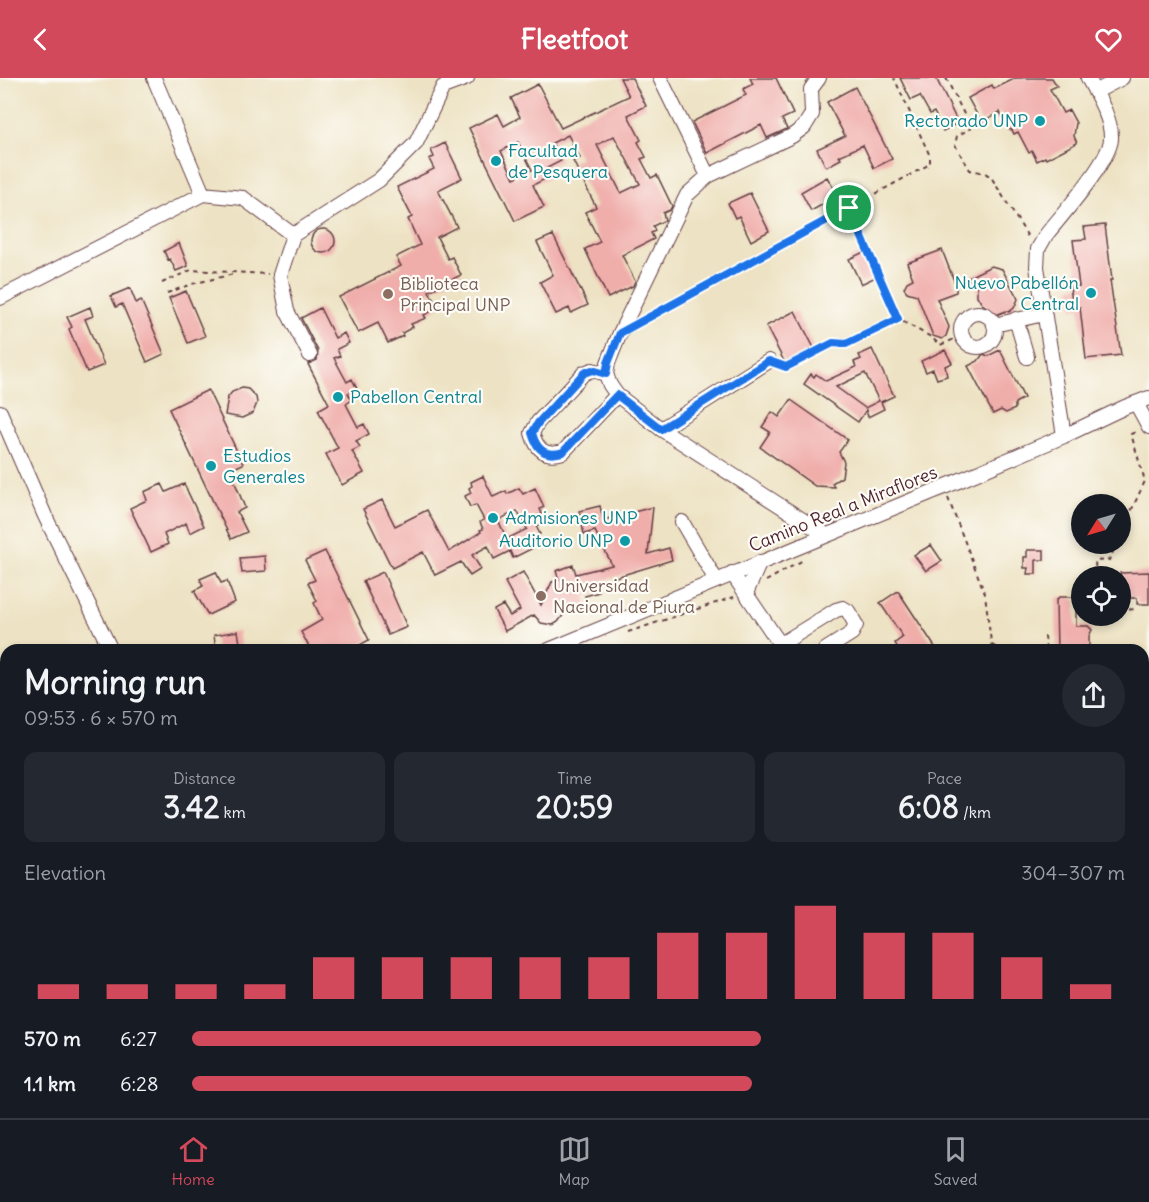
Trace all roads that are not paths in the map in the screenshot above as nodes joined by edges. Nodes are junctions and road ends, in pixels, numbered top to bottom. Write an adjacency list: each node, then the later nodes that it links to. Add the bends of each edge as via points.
1 (154, 78): 9 (lane)
2 (467, 78): 10 (lane, via 442,87 416,143 380,180)
3 (660, 78): 8 (lane)
4 (1088, 78): 7 (lane)
5 (1122, 78): 7 (lane)
6 (812, 82): 8 (lane, via 812,114 804,128)
7 (1095, 92): 12 (lane, via 1109,124 1111,140 1105,157 1046,235 1038,253)
8 (708, 176): 18 (lane, via 687,195 620,333)
9 (203, 194): 10 (lane, via 243,198); 11 (lane)
10 (293, 236): 15 (lane, via 280,275 287,311)
11 (0, 297)
12 (1044, 314): 13 (lane); 24 (lane)
13 (1016, 320): 14 (lane); 16 (lane)
14 (994, 325): 14 (lane, via 994,336 986,345 975,346 962,336 964,321 972,314 987,316)
15 (310, 355)
16 (1027, 357)
17 (769, 361): 23 (lane)
18 (606, 374): 19 (lane); 19 (lane, via 592,370 584,373 538,423 532,433 535,443 553,455 563,452)
19 (617, 395): 23 (lane)
20 (1143, 400): 22 (lane); 24 (lane, Camino Real a Miraflores)
21 (0, 412): 31 (lane, via 45,516)
22 (1149, 427)
23 (661, 429): 26 (lane)
24 (1064, 436): 26 (lane, Camino Real a Miraflores)
25 (682, 522): 29 (lane)
26 (826, 535): 27 (lane, Camino Real a Miraflores)
27 (760, 562): 28 (lane, Camino Real a Miraflores); 30 (lane)
28 (732, 573): 29 (lane, Camino Real a Miraflores); 30 (lane)
29 (716, 580): 32 (lane, Camino Real a Miraflores)
30 (746, 593): 33 (lane)
31 (108, 644)
32 (563, 644)
33 (780, 644)
34 (786, 644): 35 (lane, via 843,608 856,625 852,633)
35 (835, 644)

